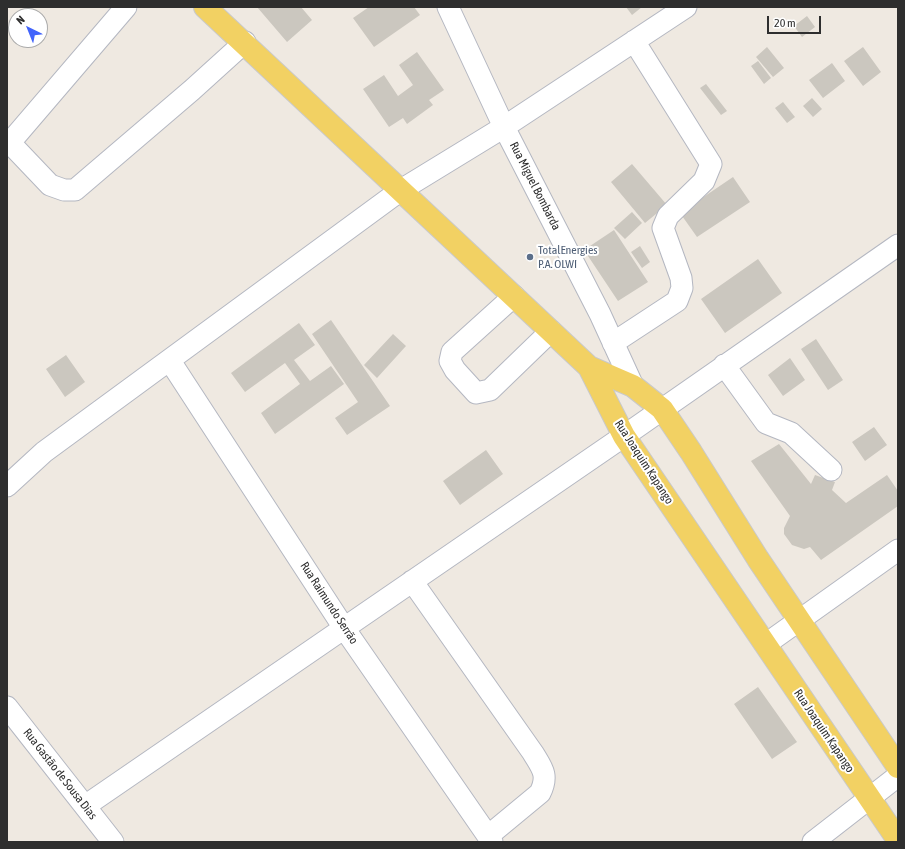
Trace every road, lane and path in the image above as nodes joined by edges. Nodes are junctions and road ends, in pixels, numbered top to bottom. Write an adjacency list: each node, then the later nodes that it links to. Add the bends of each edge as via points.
1 (126, 7): 8 (street)
2 (205, 7): 6 (main road)
3 (448, 7): 7 (street, Rua Miguel Bombarda)
4 (686, 7): 5 (street)
5 (634, 41): 7 (street); 13 (street, via 711,164 704,181 668,216 663,228 681,278 682,288 677,301)
6 (245, 42): 8 (street, via 75,190 64,190 50,184); 9 (main road)
7 (504, 127): 9 (street); 13 (street, Rua Miguel Bombarda)
8 (8, 144)
9 (401, 190): 11 (main road); 14 (street)
10 (898, 245): 15 (street)
11 (514, 296): 12 (main road); 12 (street, via 452,352 450,362 476,392 490,390)
12 (551, 331): 16 (main road)
13 (613, 343): 17 (street, Rua Miguel Bombarda)
14 (170, 361): 21 (street, via 44,452); 25 (street, Rua Raimundo Serrão)
15 (724, 365): 18 (street); 20 (street, via 766,423 791,433)
16 (590, 367): 17 (main road); 19 (main road, Rua Joaquim Kapango)
17 (633, 386): 18 (main road)
18 (662, 409): 19 (street); 24 (main road)
19 (624, 436): 23 (street); 26 (main road, Rua Joaquim Kapango)
20 (831, 470)
21 (7, 486)
22 (898, 550): 24 (street)
23 (412, 581): 25 (street); 32 (street, via 544,772 545,782 540,792)
24 (799, 620): 26 (street); 28 (main road)
25 (344, 628): 31 (street); 32 (street, Rua Raimundo Serrão)
26 (766, 644): 30 (main road, Rua Joaquim Kapango)
27 (7, 707): 31 (street, Rua Gastão de Sousa Dias)
28 (898, 767)
29 (898, 776): 30 (street)
30 (869, 798): 33 (main road, Rua Joaquim Kapango); 35 (street)
31 (85, 806): 34 (street, Rua Gastão de Sousa Dias)
32 (490, 839)
33 (898, 840)
34 (113, 842)
35 (813, 842)

